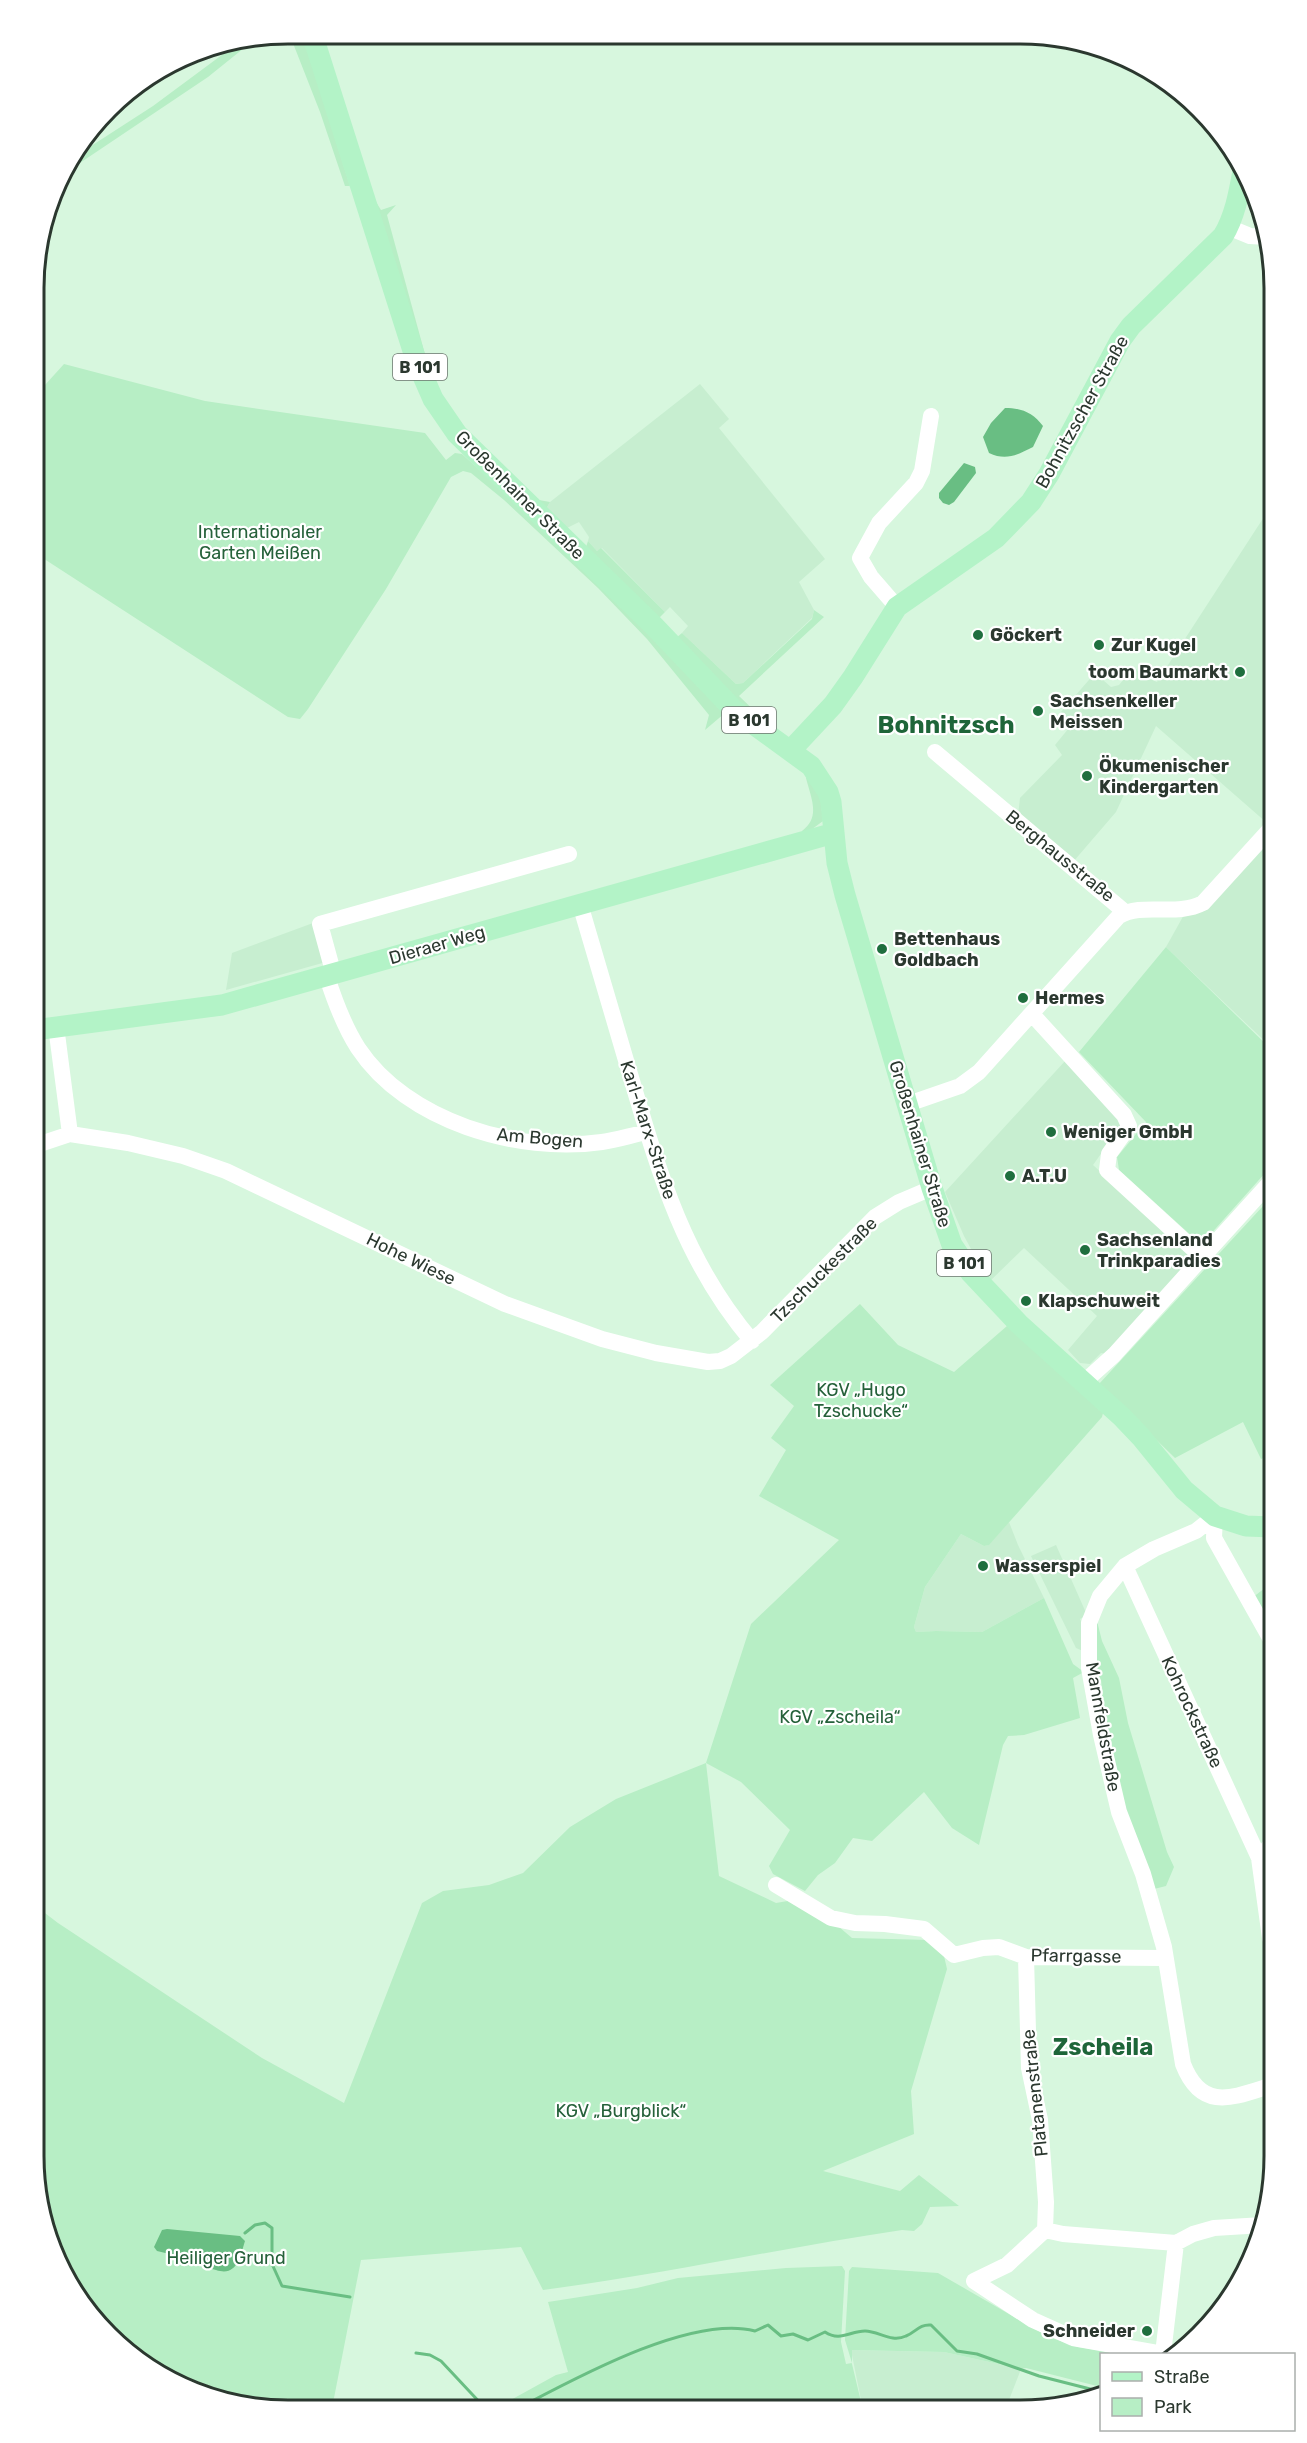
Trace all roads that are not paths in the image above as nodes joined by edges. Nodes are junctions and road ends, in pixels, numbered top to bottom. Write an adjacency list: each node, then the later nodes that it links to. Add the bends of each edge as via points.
1 (315, 44): 7 (main road, Großenhainer Straße / B 101, via 416,360 434,399 457,434 654,626 734,710)
2 (1241, 186): 3 (main road, Bohnitzscher Straße)
3 (1228, 227): 4 (street); 6 (main road, Bohnitzscher Straße, via 1125,333 1031,502 996,538)
4 (1258, 237)
5 (931, 416): 6 (street, via 922,471 916,483 879,523 860,558)
6 (897, 607): 7 (main road, Bohnitzscher Straße, via 854,677)
7 (791, 750): 9 (main road, Großenhainer Straße / B 101, via 811,766 828,792)
8 (935, 752): 13 (street, Berghausstraße)
9 (834, 833): 12 (main road, Dieraer Weg); 18 (main road, Großenhainer Straße / B 101, via 840,873)
10 (1264, 836): 13 (street, Berghausstraße, via 1203,903 1187,909)
11 (569, 854): 14 (street, Am Bogen, via 320,924)
12 (580, 904): 14 (main road, Dieraer Weg); 19 (street, Karl-Marx-Straße)
13 (1125, 912): 15 (street)
14 (330, 976): 16 (main road, Dieraer Weg, via 222,1005); 19 (street, Am Bogen, via 339,1015 374,1068 400,1090 448,1120 509,1139 554,1143 601,1142)
15 (1032, 1014): 18 (street, via 970,1079); 24 (street, via 1124,1114 1129,1126 1109,1154 1107,1170)
16 (56, 1026): 17 (main road, Dieraer Weg); 20 (street)
17 (44, 1028)
18 (908, 1104): 22 (main road, Großenhainer Straße / B 101)
19 (647, 1132): 25 (street, Karl-Marx-Straße, via 694,1256 721,1303)
20 (70, 1134): 21 (street, Hohe Wiese); 25 (street, Hohe Wiese, via 183,1156 226,1172 505,1304 602,1339 708,1362 731,1356)
21 (44, 1143)
22 (932, 1188): 25 (street, Tzschuckestraße, via 875,1217); 26 (main road, Großenhainer Straße / B 101, via 952,1245 971,1273 1019,1324)
23 (1264, 1189): 24 (street)
24 (1202, 1257): 26 (street, via 1114,1355)
25 (752, 1341)
26 (1084, 1382): 27 (main road, Großenhainer Straße / B 101, via 1141,1437 1184,1490)
27 (1215, 1516): 28 (main road, Großenhainer Straße / B 101, via 1246,1526); 29 (street, Mannfeldstraße, via 1196,1531); 30 (street, via 1214,1538)
28 (1264, 1527)
29 (1125, 1566): 32 (street, Kohrockstraße); 36 (street, Mannfeldstraße, via 1100,1596 1089,1623 1089,1668 1119,1812 1143,1874)
30 (1264, 1627)
31 (1264, 1852): 32 (street)
32 (1259, 1858): 34 (street, Kohrockstraße)
33 (776, 1885): 35 (street, Pfarrgasse, via 831,1918 924,1929 954,1955 999,1947)
34 (1264, 1894)
35 (1026, 1957): 36 (street, Pfarrgasse); 39 (street, Platanenstraße, via 1029,2068 1040,2120)
36 (1165, 1958): 37 (street, Mannfeldstraße, via 1188,2078 1213,2098)
37 (1264, 2088)
38 (1253, 2226): 40 (street, via 1214,2228)
39 (1045, 2230): 40 (street); 42 (street, via 1007,2265 974,2281 1033,2319 1072,2338)
40 (1176, 2243): 41 (street)
41 (1163, 2352)
42 (1152, 2353)

